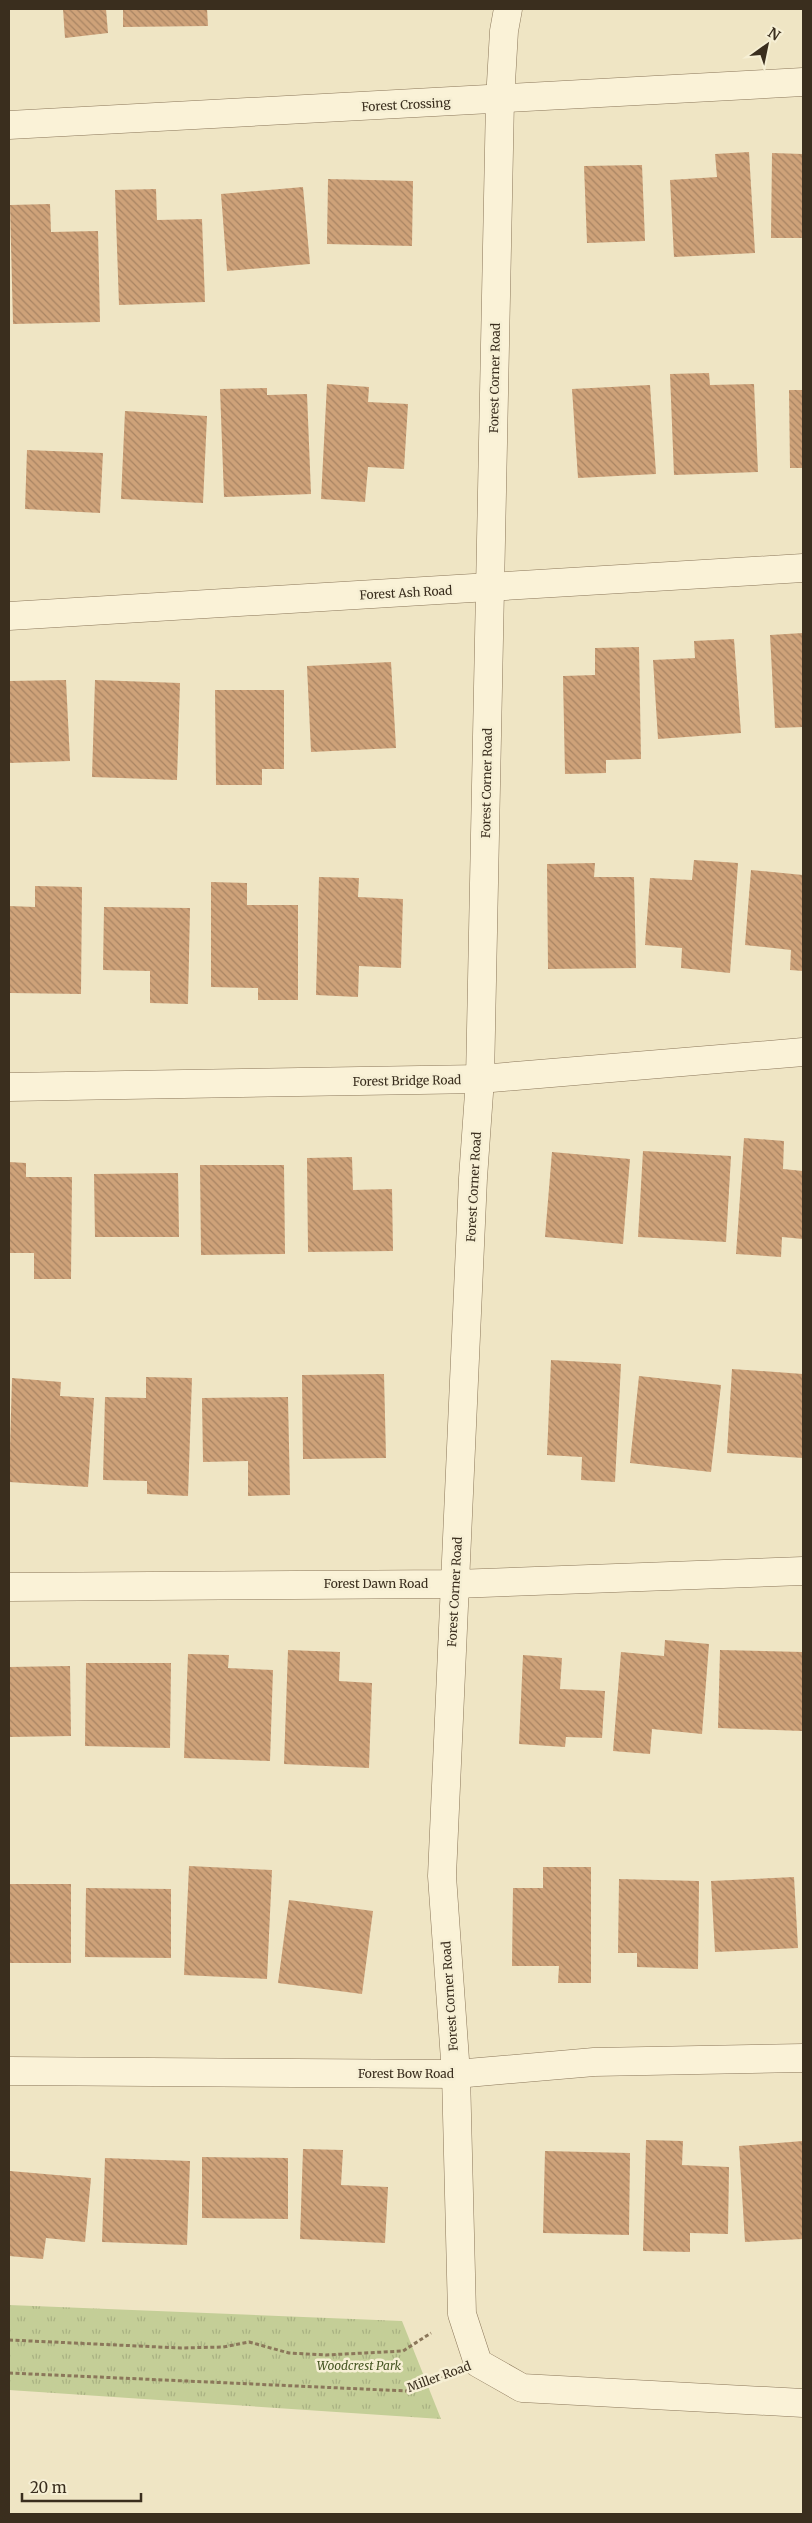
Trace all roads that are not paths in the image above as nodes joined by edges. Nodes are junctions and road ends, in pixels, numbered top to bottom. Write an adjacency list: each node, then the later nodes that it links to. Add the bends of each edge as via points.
1 (508, 9): 3 (street, Forest Corner Road)
2 (803, 82): 3 (street, Forest Crossing)
3 (500, 100): 4 (street, Forest Crossing); 6 (street, Forest Corner Road)
4 (9, 125)
5 (803, 568): 6 (street, Forest Ash Road)
6 (491, 588): 7 (street, Forest Ash Road); 9 (street, Forest Corner Road)
7 (9, 616)
8 (803, 1052): 9 (street, Forest Bridge Road)
9 (480, 1080): 10 (street, Forest Bridge Road); 12 (street, Forest Corner Road)
10 (9, 1087)
11 (803, 1571): 12 (street, Forest Dawn Road)
12 (455, 1584): 13 (street, Forest Dawn Road); 16 (street, Forest Corner Road, via 442,1876)
13 (9, 1587)
14 (803, 2058): 16 (street, Forest Bow Road, via 594,2062)
15 (9, 2071): 16 (street, Forest Bow Road)
16 (456, 2074): 17 (street, Forest Corner Road, via 462,2314)
17 (478, 2363): 18 (street, Miller Road, via 522,2388)
18 (803, 2403)

